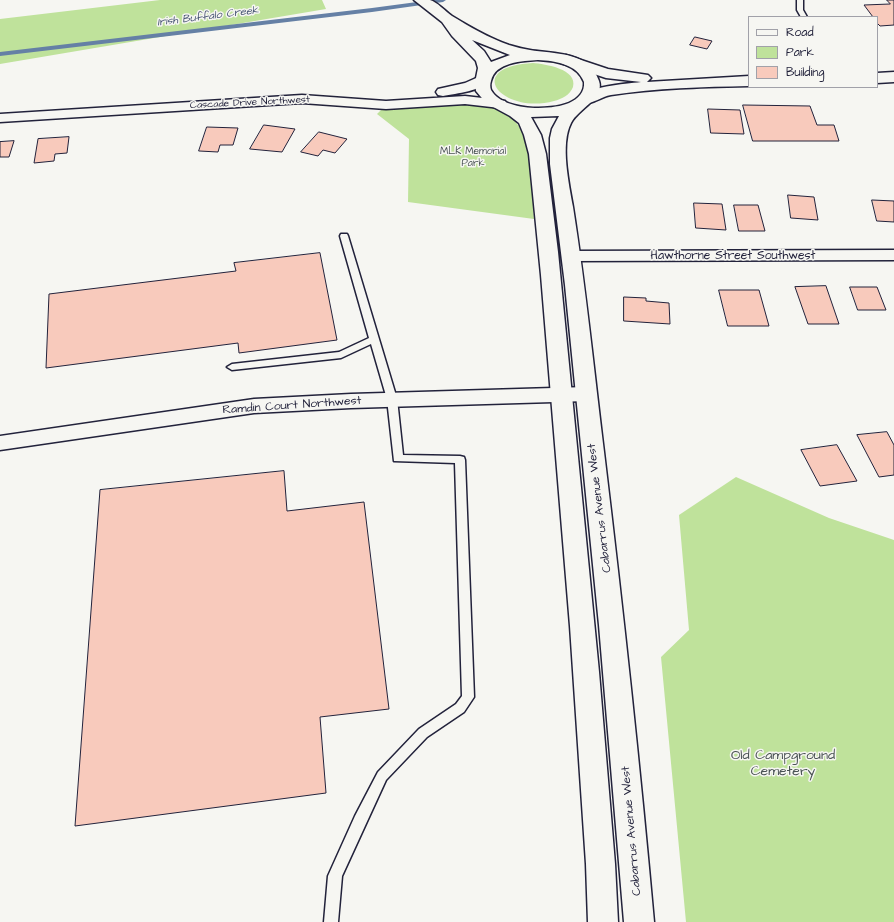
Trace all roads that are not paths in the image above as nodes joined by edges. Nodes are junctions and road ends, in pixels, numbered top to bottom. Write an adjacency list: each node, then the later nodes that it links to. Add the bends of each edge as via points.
1 (421, 0): 4 (main road, Cabarrus Avenue West)
2 (800, 0): 3 (lane, via 800,10)
3 (803, 16)
4 (448, 21): 5 (main road, Cabarrus Avenue West, via 496,46); 7 (main road, Cabarrus Avenue West, via 457,35 484,61 486,66)
5 (534, 55): 6 (main road, Cabarrus Avenue West); 7 (main road, Cabarrus Avenue West, via 503,61 491,67)
6 (566, 60): 10 (main road, via 613,74); 13 (main road, Cabarrus Avenue West, via 582,69 592,80 591,92)
7 (483, 77): 12 (street, via 470,86 453,91); 14 (main road, Cabarrus Avenue West, via 485,92)
8 (894, 77): 9 (main road)
9 (878, 78)
10 (690, 82): 11 (main road); 13 (main road, via 613,90 593,95)
11 (748, 82)
12 (343, 101): 14 (street, Cascade Drive Northwest, via 396,105 473,100); 15 (street, Cascade Drive Northwest, via 294,99)
13 (583, 101): 14 (main road, Cabarrus Avenue West, via 568,108 546,113 526,112); 18 (main road, Cabarrus Avenue West, via 563,123 557,142)
14 (504, 106): 21 (main road, Cabarrus Avenue West, via 527,122 536,149 552,285)
15 (0, 118)
16 (344, 236): 19 (lane)
17 (894, 255): 18 (street, Hawthorne Street Southwest)
18 (571, 256): 22 (main road, Cabarrus Avenue West)
19 (374, 339): 20 (lane, via 341,355); 23 (lane)
20 (232, 367)
21 (561, 394): 22 (street, Ramdin Court Northwest); 23 (street, Ramdin Court Northwest); 26 (main road, Cabarrus Avenue West, via 590,716)
22 (587, 394): 27 (main road, Cabarrus Avenue West, via 624,731)
23 (392, 400): 24 (street, Ramdin Court Northwest, via 242,408); 25 (lane, via 398,458 460,460 468,697 460,708 423,733 382,776 335,876)
24 (0, 443)
25 (330, 922)
26 (603, 922)
27 (639, 922)

